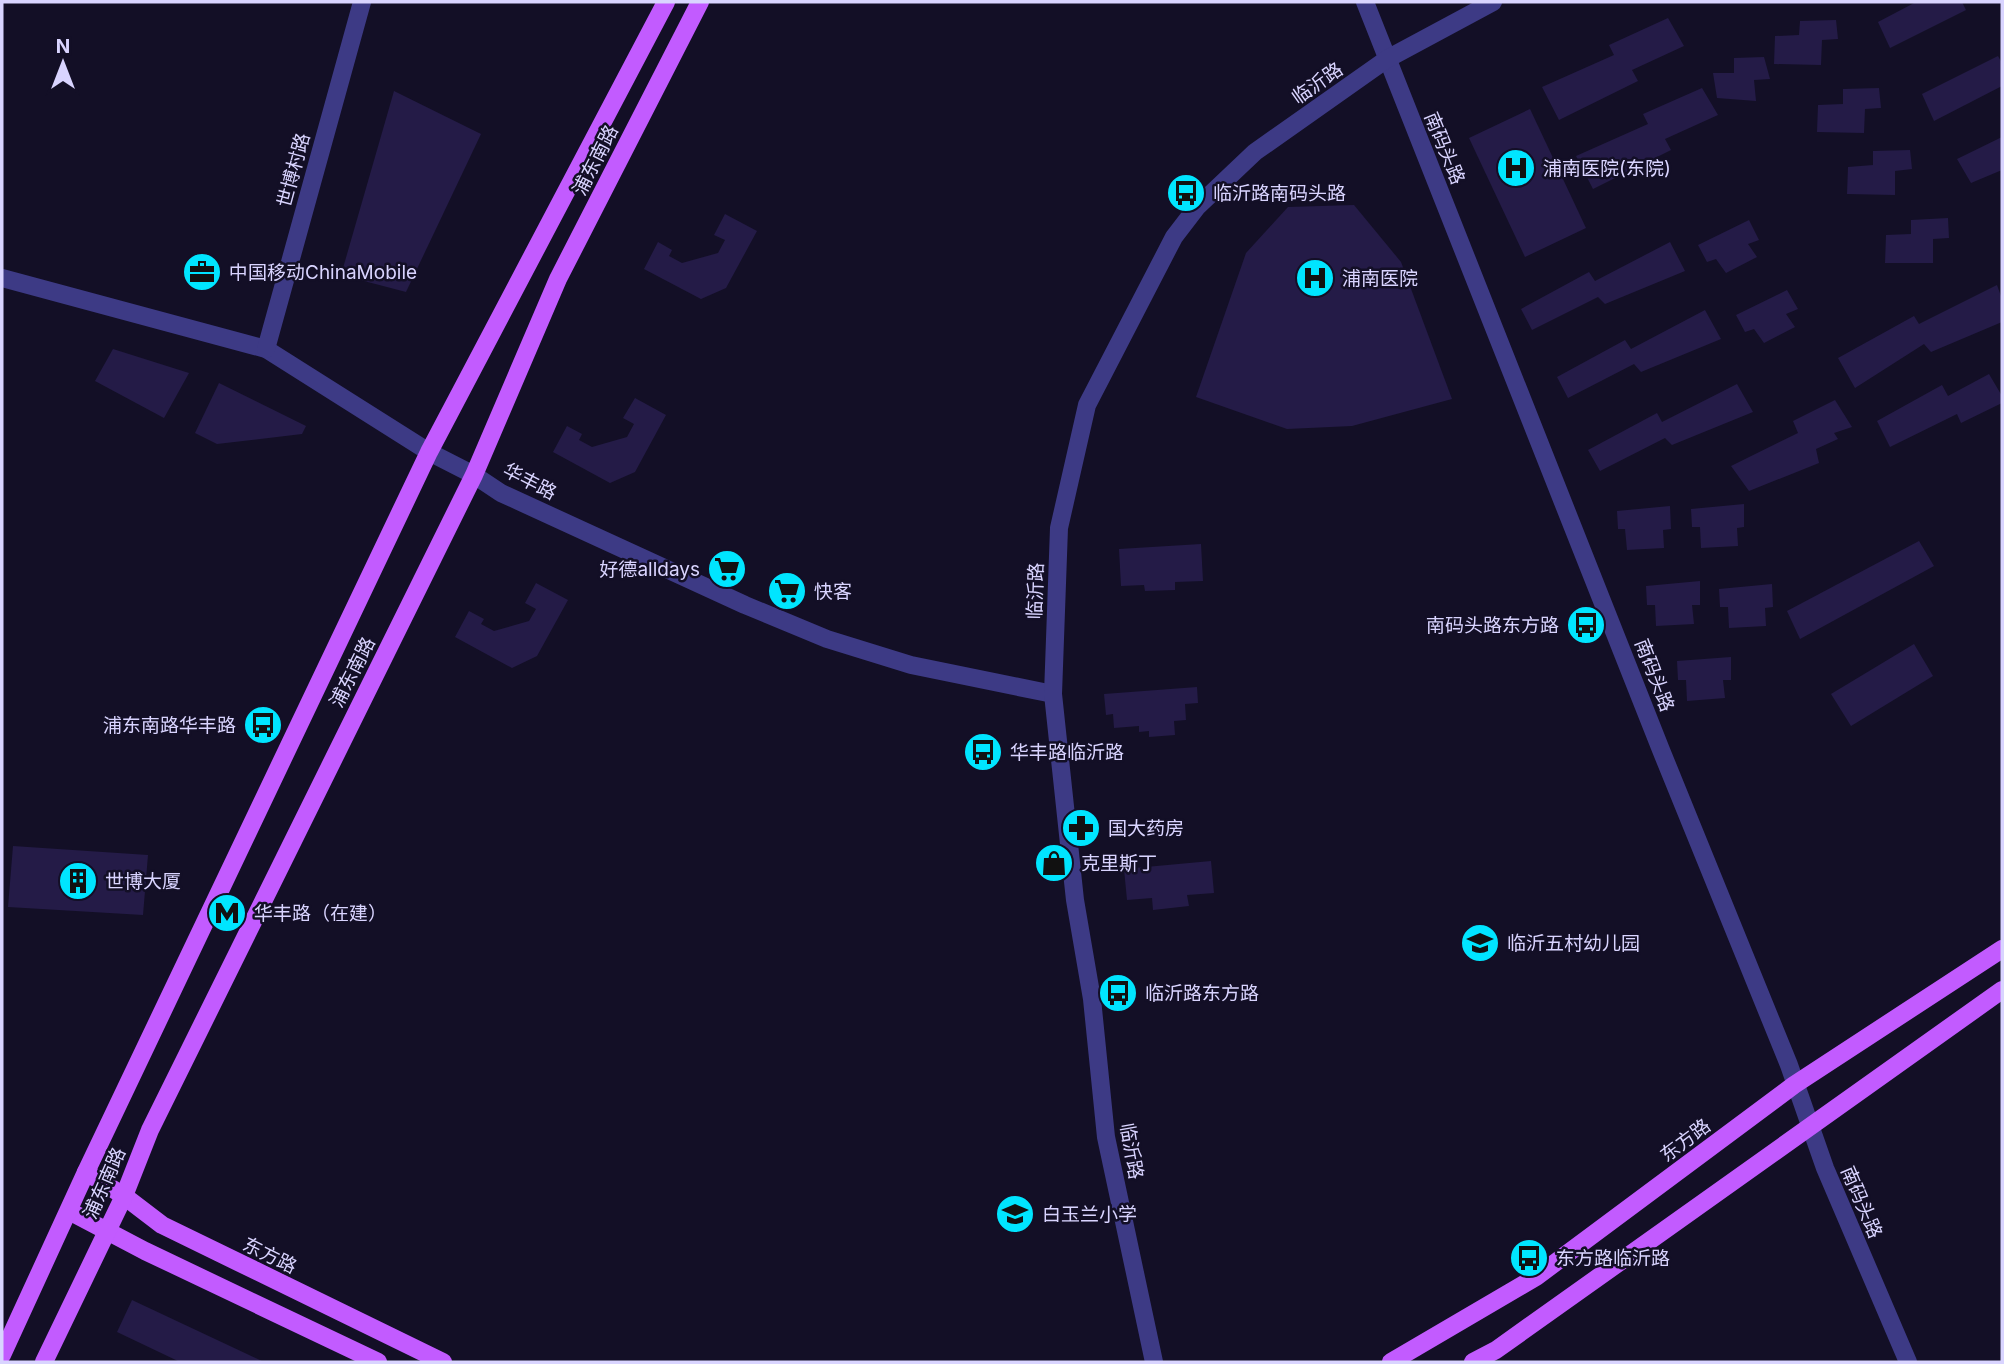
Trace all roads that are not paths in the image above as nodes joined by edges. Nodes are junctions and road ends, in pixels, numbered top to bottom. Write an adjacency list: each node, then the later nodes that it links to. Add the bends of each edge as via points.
1 (362, 2): 8 (street, 世博村路)
2 (666, 2): 9 (main road, 浦东南路)
3 (699, 2): 10 (main road, 浦东南路, via 558,279)
4 (1365, 2): 6 (street, 南码头路)
5 (1493, 2): 6 (street, 临沂路)
6 (1387, 60): 11 (street, 临沂路, via 1255,152 1197,207 1174,237 1087,405 1059,528); 14 (street, 南码头路)
7 (2, 278): 8 (street, 华丰路)
8 (266, 349): 9 (street, 华丰路)
9 (429, 452): 10 (street, 华丰路); 16 (main road, 浦东南路)
10 (474, 475): 11 (street, 华丰路, via 501,493 827,639 911,664); 17 (main road, 浦东南路, via 162,1105)
11 (1053, 694): 24 (street, 临沂路, via 1106,1137)
12 (2002, 949): 14 (main road, 东方路)
13 (2002, 990): 15 (main road)
14 (1794, 1085): 15 (street, 南码头路); 25 (main road, 东方路, via 1536,1277)
15 (1810, 1127): 26 (main road); 27 (street, 南码头路)
16 (86, 1171): 17 (main road, 东方路); 18 (main road, 浦东南路)
17 (124, 1196): 19 (main road, 浦东南路); 23 (main road, 东方路, via 162,1225)
18 (69, 1211): 19 (main road); 20 (main road, 浦东南路)
19 (107, 1231): 21 (main road, 浦东南路); 22 (main road)
20 (2, 1354)
21 (44, 1362)
22 (377, 1362)
23 (443, 1362)
24 (1154, 1362)
25 (1391, 1362)
26 (1473, 1362)
27 (1908, 1362)

